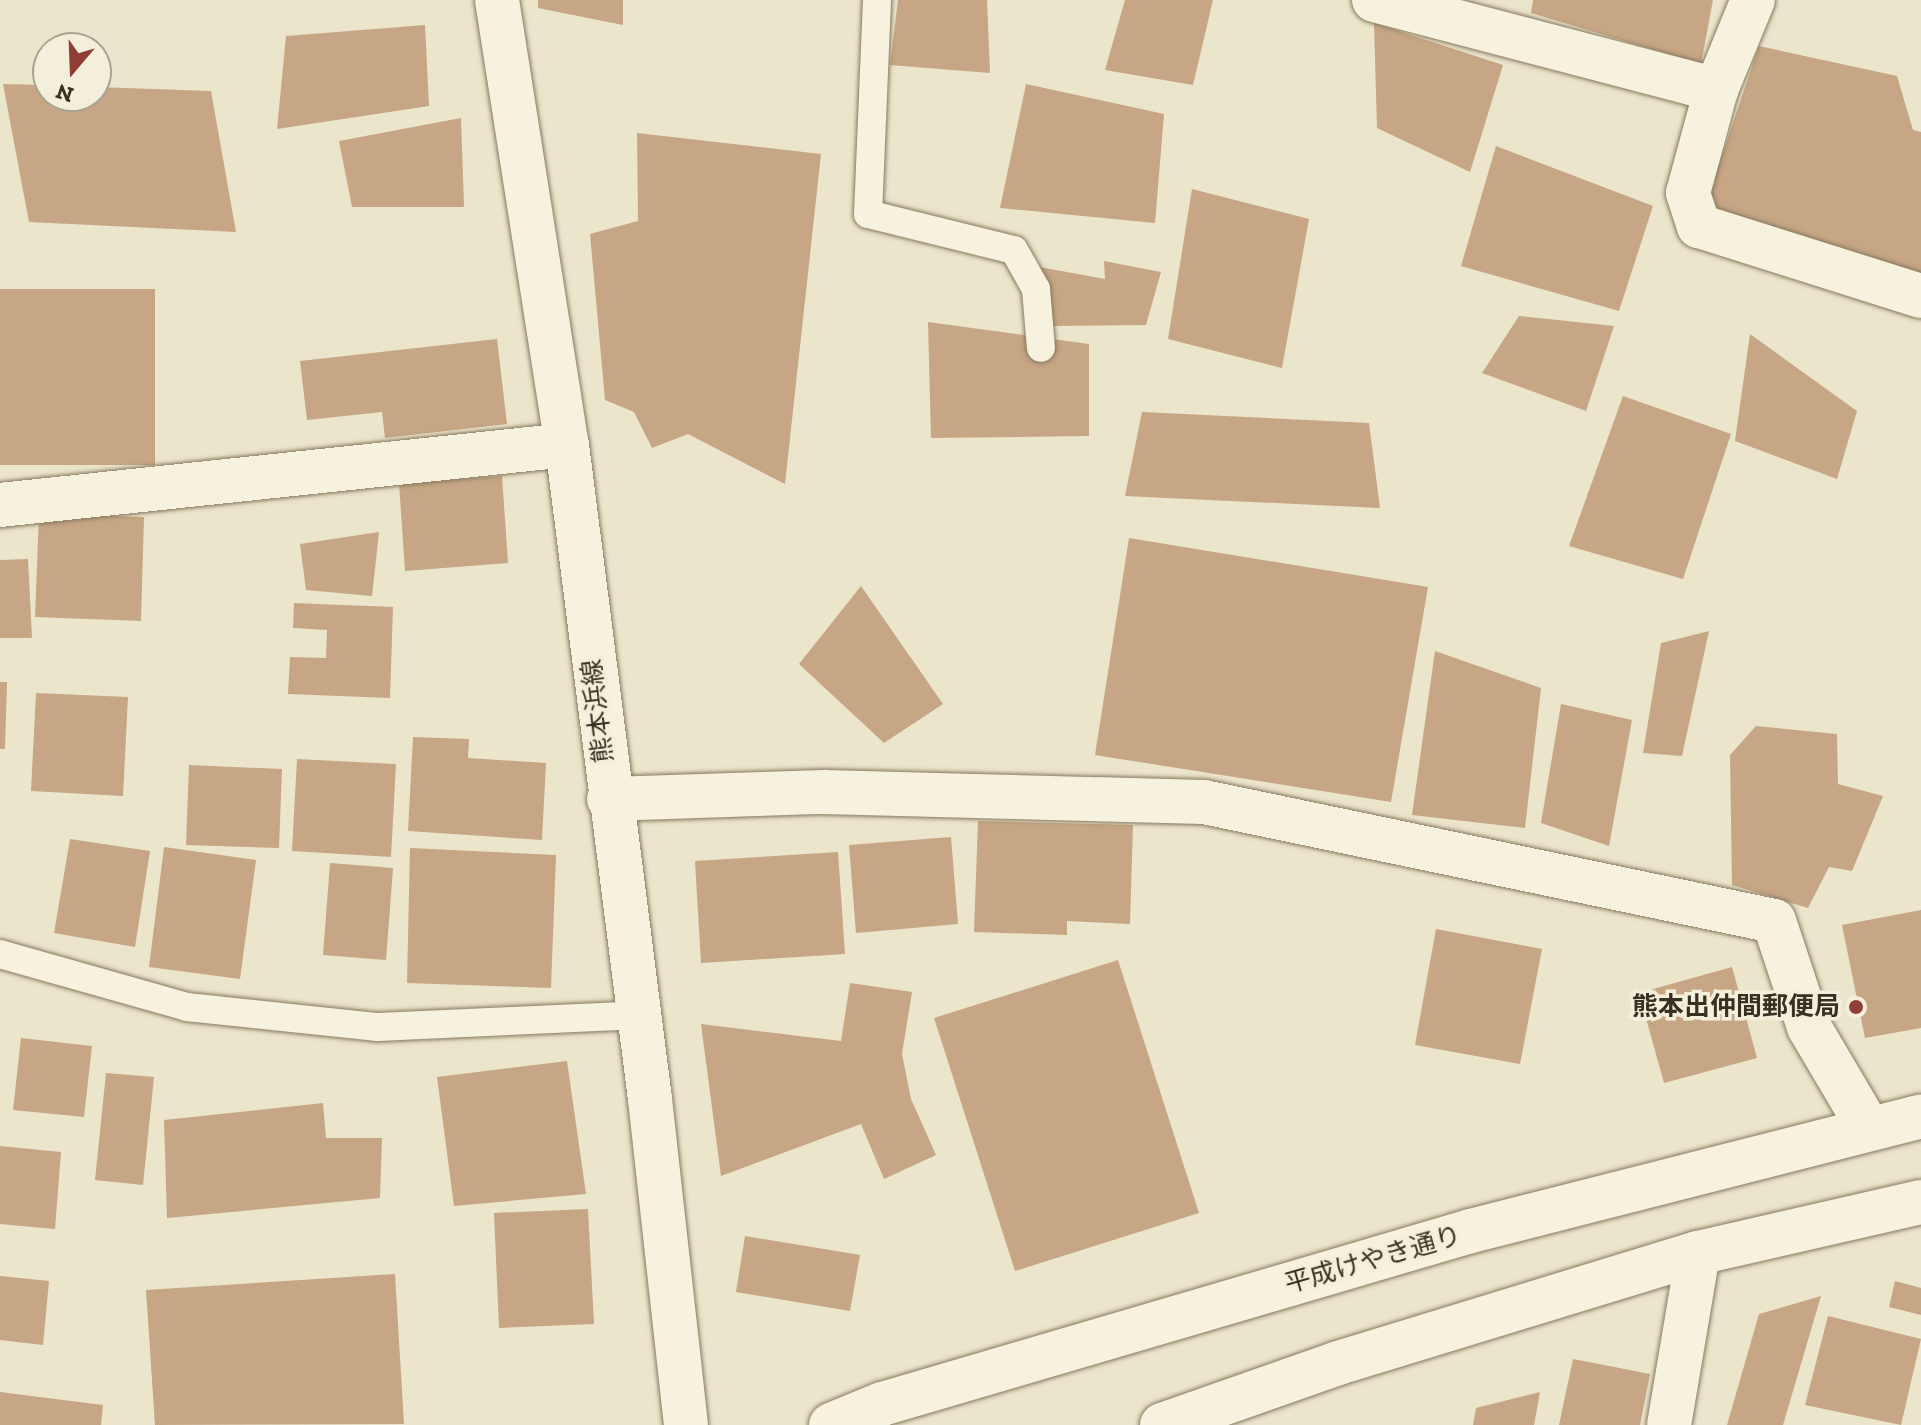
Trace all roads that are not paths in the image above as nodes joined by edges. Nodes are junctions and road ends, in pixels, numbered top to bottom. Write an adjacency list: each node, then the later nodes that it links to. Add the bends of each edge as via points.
1 (497, 0): 8 (street, 熊本浜線)
2 (877, 0): 7 (lane, via 868,214 1014,250 1036,289)
3 (1374, 0): 5 (street)
4 (1753, 0): 5 (street)
5 (1716, 90): 6 (street, via 1688,193 1699,226)
6 (1921, 296)
7 (1041, 348)
8 (567, 445): 9 (street); 10 (street, 熊本浜線)
9 (0, 505)
10 (609, 799): 12 (street, 熊本浜線); 14 (street, via 824,792 1204,802 1774,921 1809,1027)
11 (0, 954): 12 (lane, via 187,1007 378,1027)
12 (640, 1015): 17 (street, 熊本浜線)
13 (1921, 1116): 14 (street, 平成けやき通り)
14 (1868, 1127): 18 (street, 平成けやき通り, via 1471,1231 882,1404)
15 (1921, 1202): 16 (street)
16 (1698, 1253): 19 (street, via 1338,1363); 20 (street)
17 (686, 1425)
18 (831, 1425)
19 (1162, 1425)
20 (1669, 1425)

